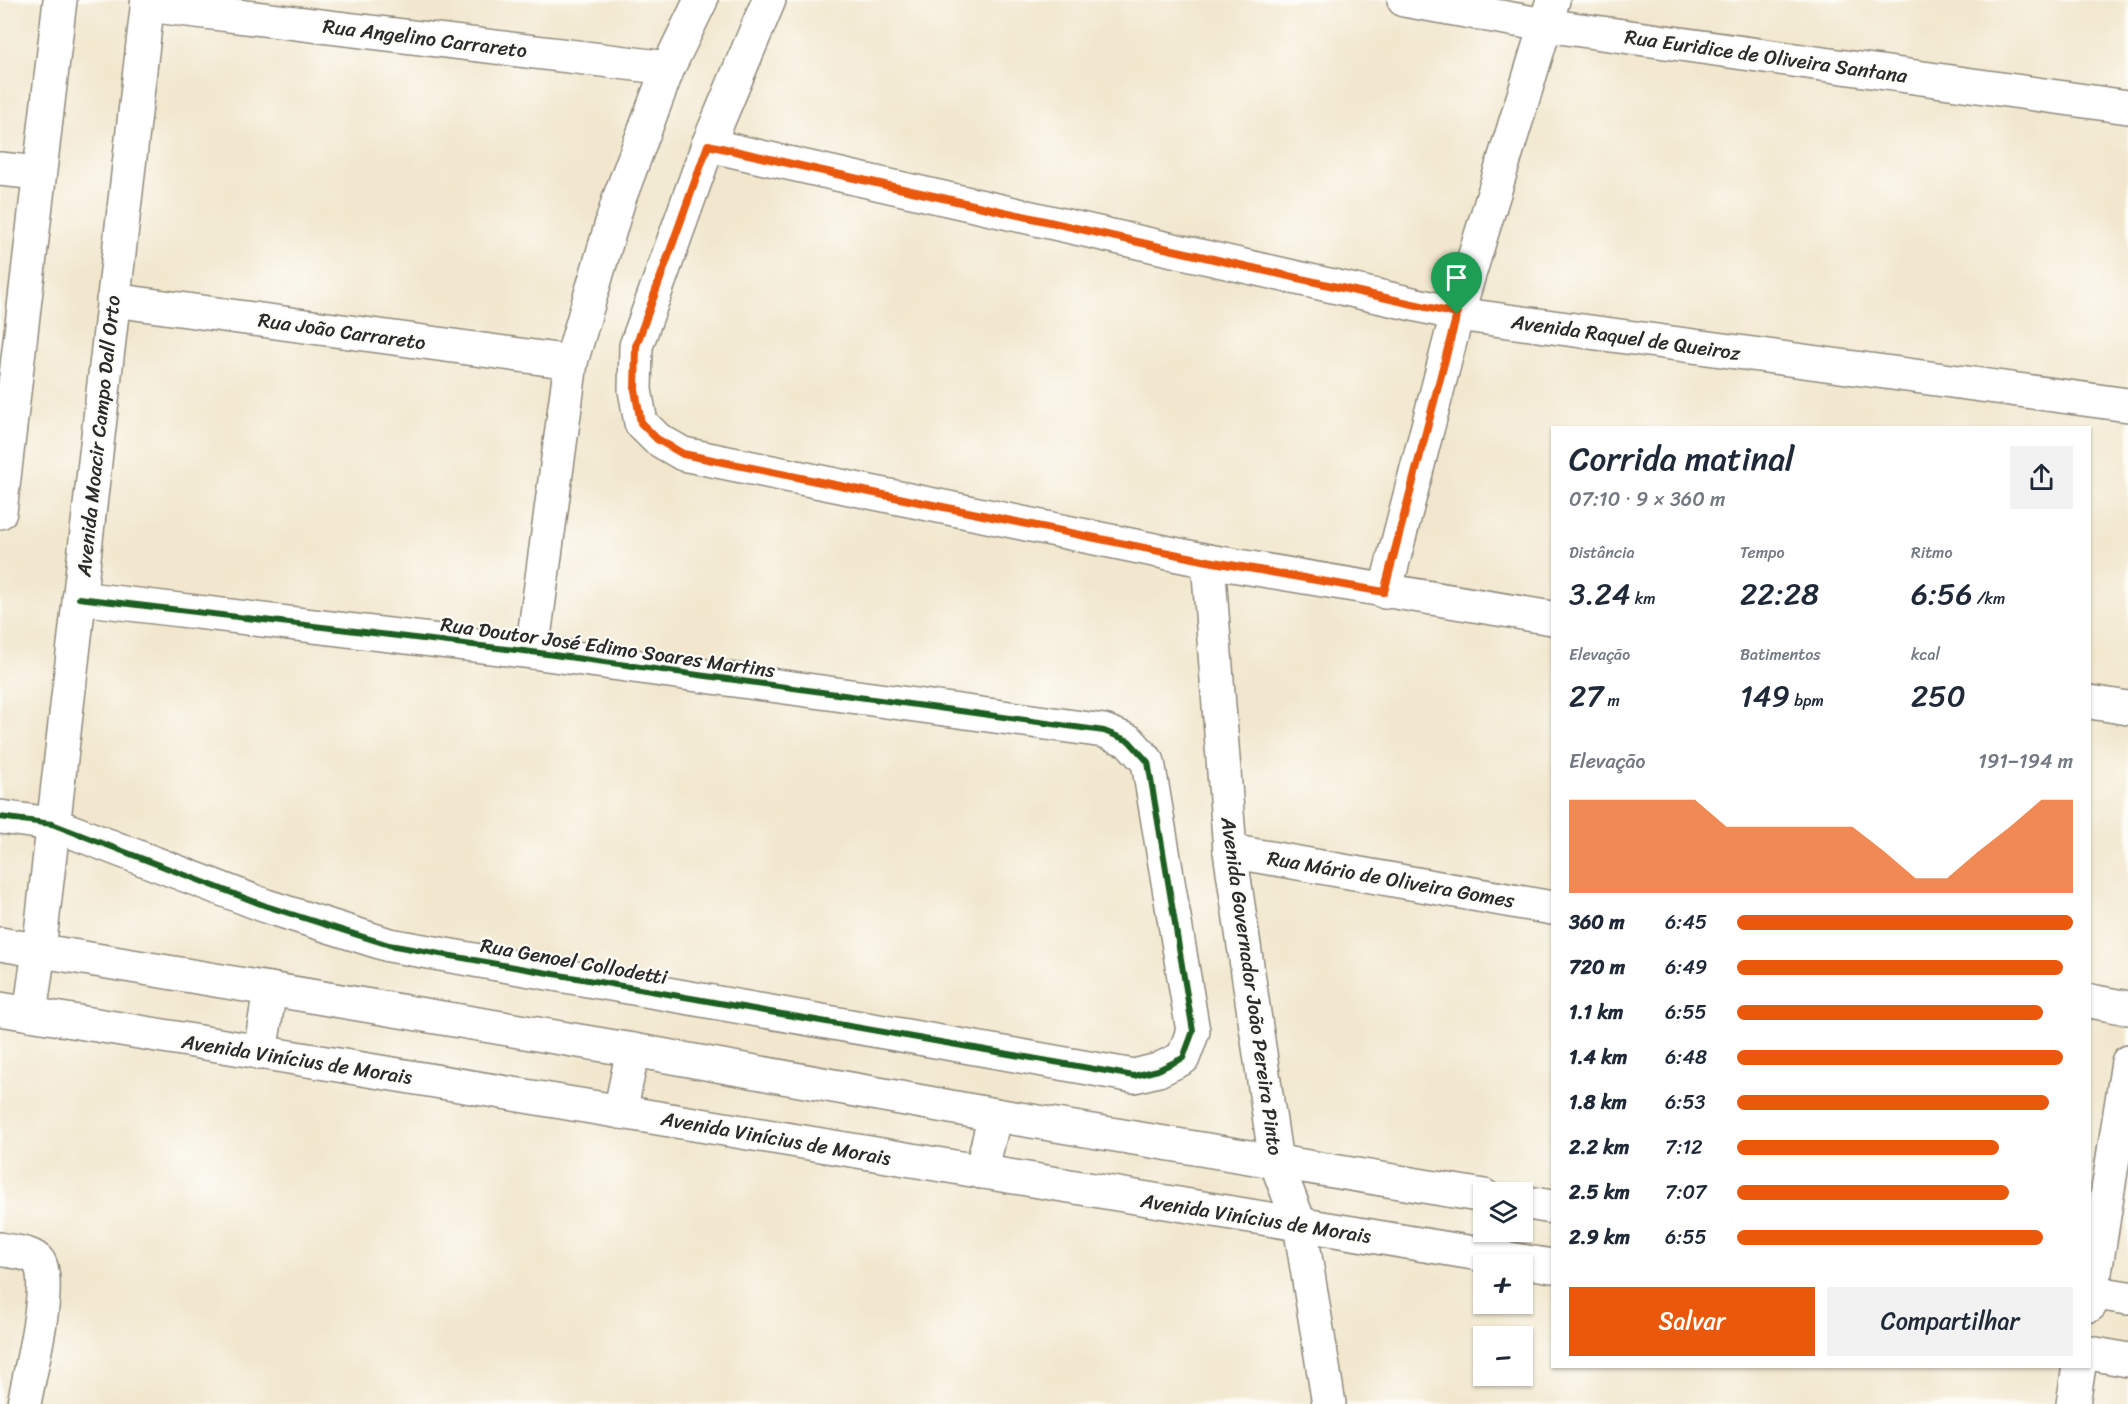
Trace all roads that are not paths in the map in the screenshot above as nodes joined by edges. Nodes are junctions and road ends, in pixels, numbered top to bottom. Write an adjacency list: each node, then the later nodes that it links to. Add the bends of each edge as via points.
1 (60, 0): 11 (street)
2 (701, 0): 7 (street)
3 (769, 0): 9 (street)
4 (1404, 0): 6 (street, Rua Euridice de Oliveira Santana)
5 (147, 2): 7 (street, Rua Angelino Carrareto); 12 (street, Avenida Moacir Campo Dall Orto)
6 (1549, 13): 8 (street, Rua Euridice de Oliveira Santana); 13 (street)
7 (668, 68): 14 (street, via 619,199)
8 (2128, 107)
9 (708, 145): 13 (street, Avenida Raquel de Queiroz); 17 (street, via 636,346 635,390 641,423 657,439 683,454)
10 (0, 169): 11 (street)
11 (39, 173): 16 (street)
12 (113, 300): 14 (street, Rua João Carrareto); 19 (street, Avenida Moacir Campo Dall Orto)
13 (1457, 314): 15 (street, Avenida Raquel de Queiroz); 18 (street)
14 (572, 362): 21 (street)
15 (2128, 405)
16 (1, 493)
17 (1208, 561): 18 (street); 27 (street, Avenida Governador João Pereira Pinto)
18 (1384, 592): 20 (street)
19 (79, 598): 21 (street, Rua Doutor José Edimo Soares Martins); 26 (street, Avenida Moacir Campo Dall Orto)
20 (1551, 618)
21 (532, 652): 24 (street, Rua Doutor José Edimo Soares Martins, via 1104,731)
22 (2091, 702): 23 (street)
23 (2128, 708)
24 (1129, 741): 26 (street, Rua Genoel Collodetti, via 1148,762 1193,1031 1183,1058 1134,1076 389,945 266,906)
25 (0, 817): 26 (street, Rua Genoel Collodetti)
26 (52, 824): 30 (street, Avenida Moacir Campo Dall Orto)
27 (1230, 851): 28 (street, Rua Mário de Oliveira Gomes); 40 (street, Avenida Governador João Pereira Pinto)
28 (1551, 908)
29 (0, 944): 30 (street)
30 (39, 950): 31 (street); 34 (street, Avenida Moacir Campo Dall Orto)
31 (270, 989): 35 (street); 36 (street)
32 (2091, 1001): 33 (street)
33 (2128, 1008)
34 (15, 1012): 36 (street, Avenida Vinícius de Morais)
35 (633, 1050): 38 (street); 39 (street)
36 (260, 1053): 38 (street, Avenida Vinícius de Morais)
37 (2128, 1062): 48 (street)
38 (620, 1112): 41 (street, Avenida Vinícius de Morais)
39 (995, 1115): 40 (street); 41 (street)
40 (1276, 1162): 42 (street); 45 (street, Avenida Governador João Pereira Pinto)
41 (981, 1172): 45 (street, Avenida Vinícius de Morais)
42 (1473, 1194)
43 (1533, 1204): 44 (street)
44 (1551, 1207)
45 (1300, 1226): 47 (street, Avenida Vinícius de Morais); 55 (street, Avenida Governador João Pereira Pinto)
46 (0, 1249): 54 (street, via 31,1256 39,1262 43,1276 44,1294)
47 (1551, 1266)
48 (2091, 1290)
49 (2091, 1296): 50 (street)
50 (2128, 1298)
51 (2091, 1353): 52 (street)
52 (2128, 1359)
53 (2079, 1368): 56 (street)
54 (24, 1404)
55 (1329, 1404)
56 (2073, 1404)

